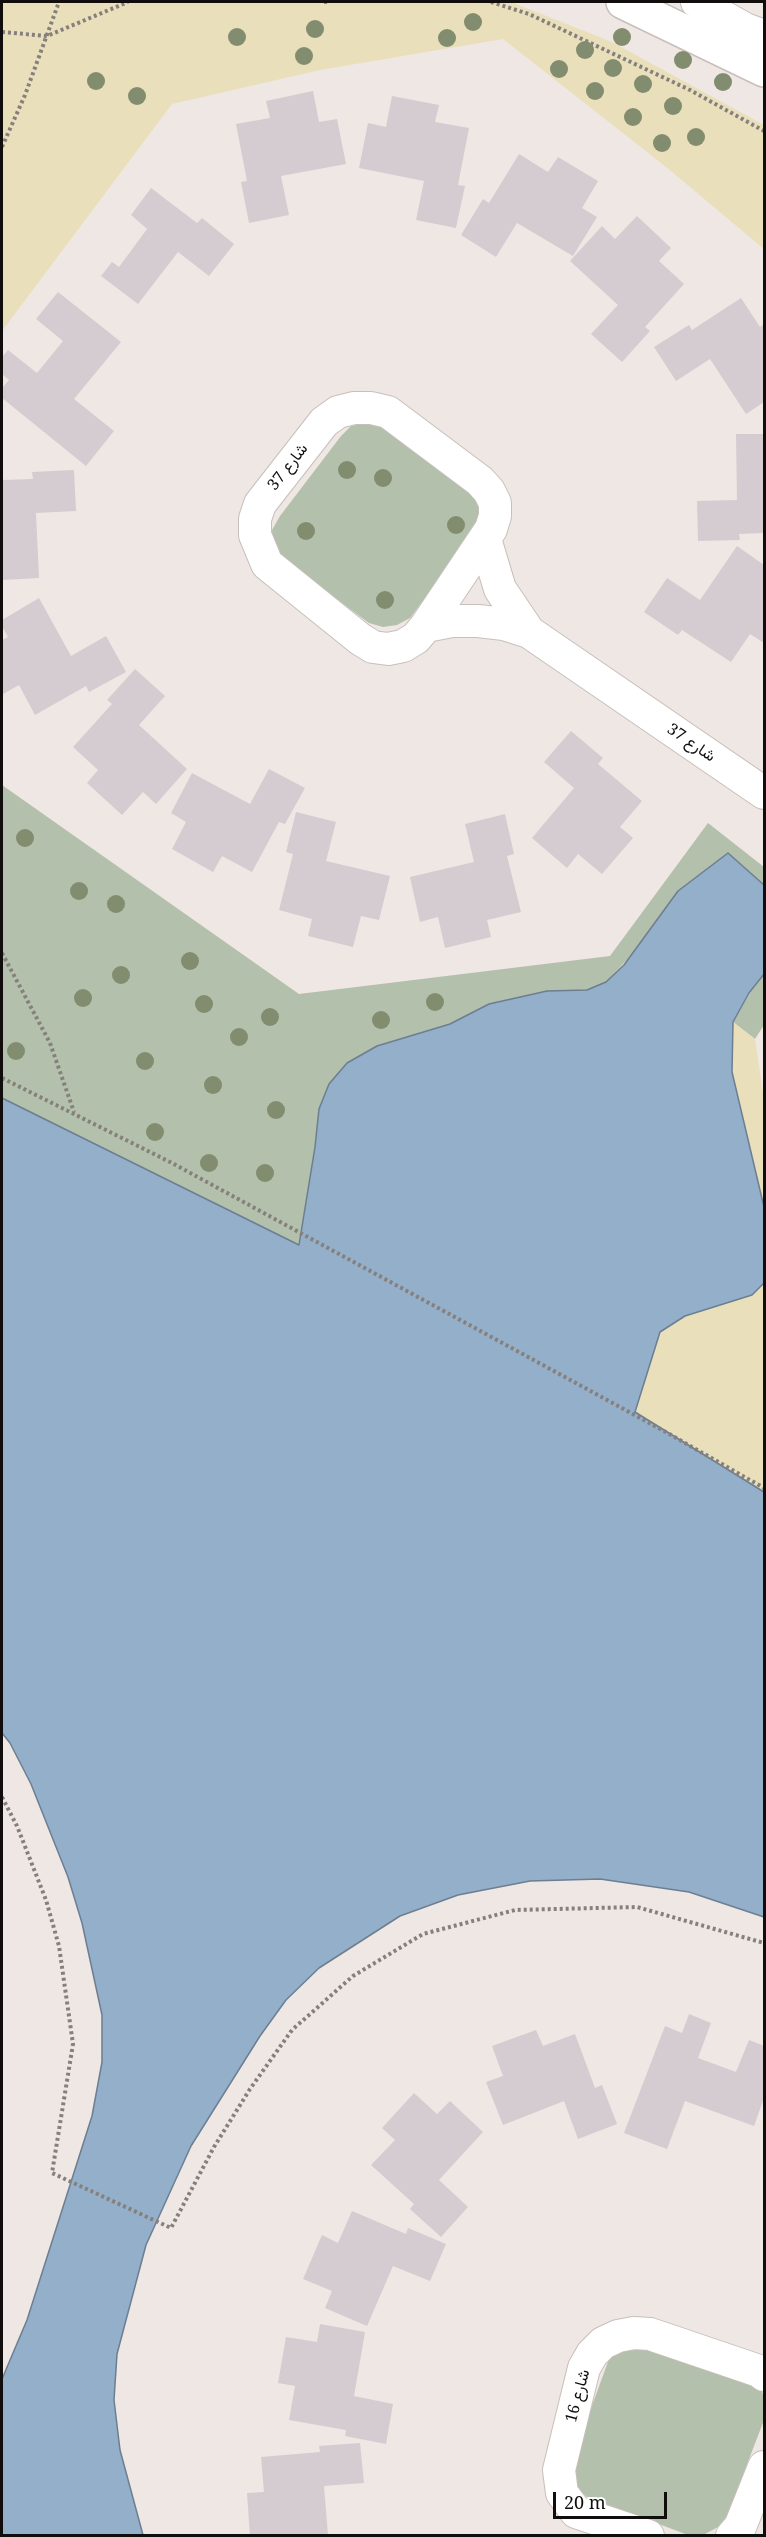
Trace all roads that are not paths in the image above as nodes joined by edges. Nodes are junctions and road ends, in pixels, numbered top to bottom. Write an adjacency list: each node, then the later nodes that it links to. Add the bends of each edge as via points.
1 (623, 2): 4 (street)
2 (697, 2): 3 (street)
3 (765, 36)
4 (765, 70)
5 (484, 539): 6 (street, شارع 37); 6 (street, شارع 37, via 495,516 489,490 388,412 371,408 338,412 324,422 260,504 255,535 267,564 360,639 373,647 388,649 410,642); 7 (street, شارع 37, via 500,589)
6 (426, 626): 7 (street, شارع 37, via 478,621)
7 (529, 632): 8 (street, شارع 37)
8 (765, 793)
9 (765, 2375): 11 (street, شارع 16, via 650,2334 618,2336 603,2343 584,2368 559,2470 562,2493)
10 (765, 2467): 13 (street, via 740,2527)
11 (583, 2524): 12 (street, شارع 16)
12 (648, 2535)
13 (732, 2535)

